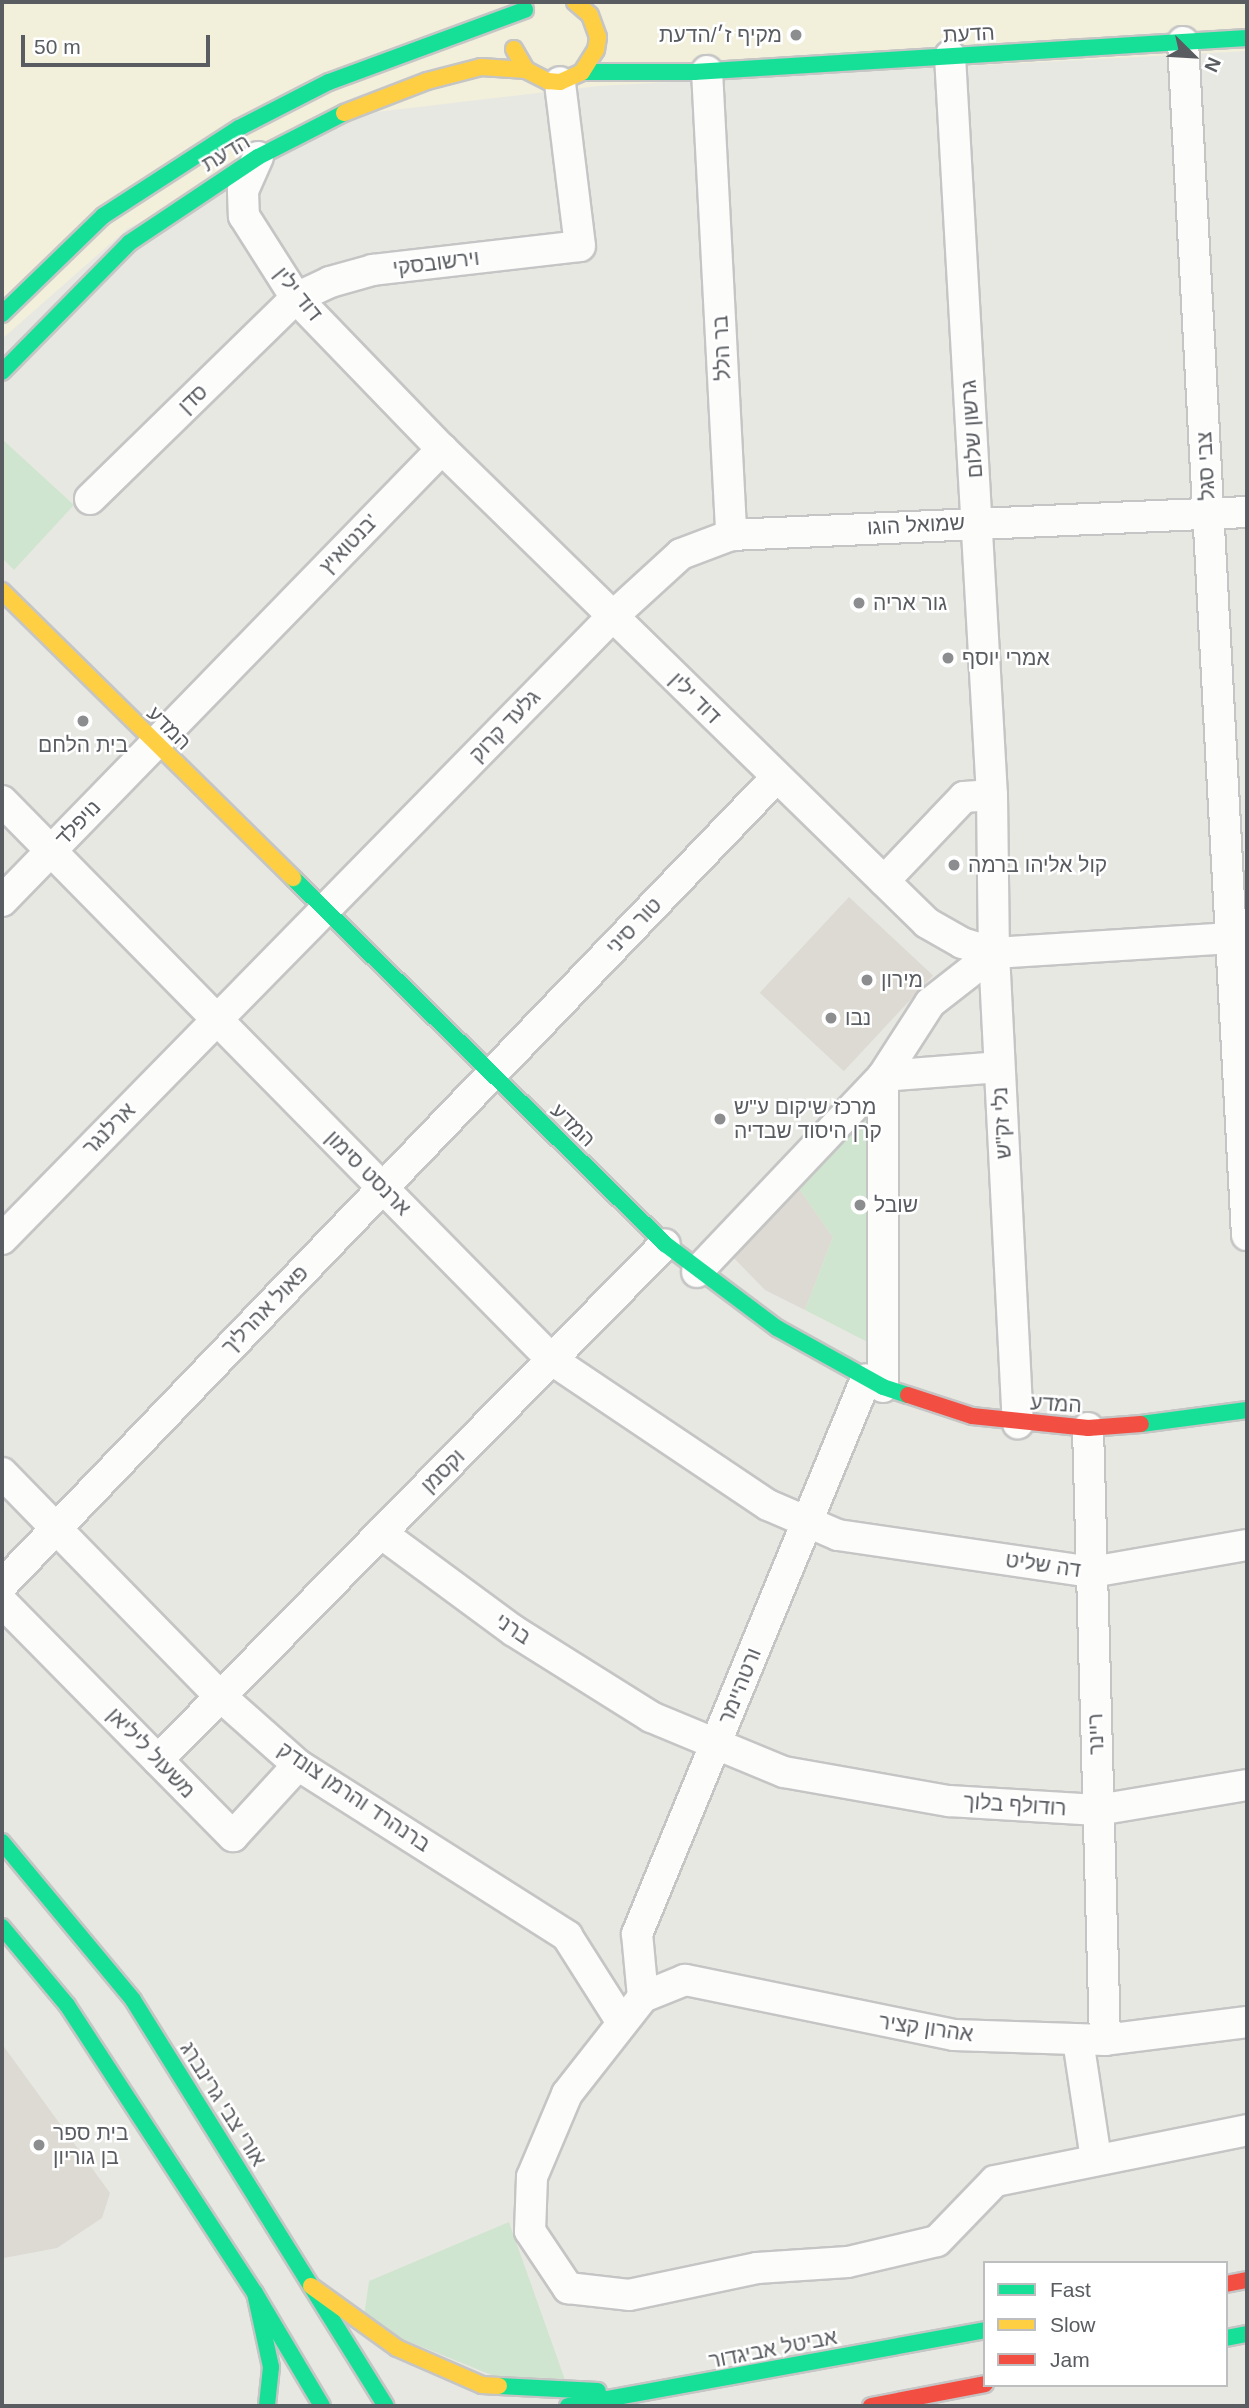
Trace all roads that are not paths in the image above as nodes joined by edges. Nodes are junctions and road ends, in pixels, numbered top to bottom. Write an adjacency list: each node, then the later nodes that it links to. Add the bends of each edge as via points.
1 (531, 6): 8 (street, via 513,34 518,60); 15 (street, הדעת, via 329,82 227,134 103,216)
2 (584, 9): 3 (street); 10 (street, via 596,50)
3 (612, 36)
4 (1247, 38): 5 (street, הדעת)
5 (1183, 42): 7 (street, הדעת); 20 (street, צבי סגל)
6 (643, 55): 9 (street, הדעת)
7 (950, 56): 9 (street, הדעת); 21 (street, גרשון שלום)
8 (526, 70): 10 (street, הדעת, via 548,81); 11 (street, הדעת, via 481,67 427,81 342,114)
9 (701, 71): 10 (street, הדעת); 22 (street, בר הלל, via 712,161)
10 (571, 77): 14 (street, וירשובסקי, via 580,246 373,270)
11 (258, 158): 12 (street, הדעת); 13 (street, דוד ילין, via 243,191)
12 (181, 205): 13 (street, דוד ילין, via 206,206); 16 (street, הדעת, via 129,243)
13 (248, 227): 14 (street, דוד ילין)
14 (296, 298): 17 (street, דוד ילין); 18 (street, סדן)
15 (2, 314)
16 (2, 372)
17 (442, 449): 24 (street, דוד ילין); 25 (street, בנטואיץ')
18 (89, 499)
19 (1247, 512): 20 (street, שמואל הוגו)
20 (1208, 514): 21 (street, שמואל הוגו); 33 (street, צבי סגל, via 1223,787)
21 (978, 522): 22 (street, שמואל הוגו); 27 (street, גרשון שלום)
22 (731, 535): 24 (street, שמואל הוגו, via 681,554)
23 (2, 591): 25 (street, המדע)
24 (612, 617): 26 (street, דוד ילין); 32 (street, גלעד קרוק)
25 (155, 744): 29 (street, נויפלד); 32 (street, המדע)
26 (776, 778): 30 (street, דוד ילין); 37 (street, טור סיני)
27 (992, 795): 30 (street, via 964,797); 34 (street, נלי זק"ש)
28 (2, 801): 29 (street, ארנסט סימון)
29 (51, 851): 31 (street, נויפלד); 35 (street, ארנסט סימון)
30 (884, 881): 34 (street, דוד ילין, via 927,923 962,943)
31 (2, 901)
32 (325, 910): 35 (street, ארלנגר); 37 (street, המדע)
33 (1239, 937): 34 (street, דוד ילין); 40 (street, צבי סגל)
34 (993, 953): 36 (street, נלי זק"ש); 38 (street, via 930,1003)
35 (217, 1020): 39 (street, ארנסט סימון); 41 (street, ארלנגר)
36 (999, 1067): 38 (street); 47 (street, נלי זק"ש)
37 (493, 1075): 39 (street, טור סיני); 42 (street, המדע)
38 (883, 1076): 43 (street); 45 (street)
39 (383, 1188): 44 (street, ארנסט סימון); 51 (street, פאול אהרליך)
40 (1247, 1235)
41 (2, 1239)
42 (665, 1244): 43 (street, המדע); 44 (street, וקסמן)
43 (697, 1272): 45 (street, המדע, via 777,1328)
44 (552, 1360): 50 (street, ארנסט סימון, via 768,1505); 52 (street, וקסמן)
45 (874, 1383): 47 (street, המדע, via 936,1406); 50 (street, ורטהיימר)
46 (1247, 1410): 48 (street, המדע)
47 (1018, 1423): 48 (street, המדע)
48 (1088, 1428): 54 (street, ריינר)
49 (2, 1473): 51 (street, ברנהרד והרמן צונדק)
50 (806, 1521): 54 (street, דה שליט, via 838,1535); 58 (street, ורטהיימר)
51 (56, 1528): 55 (street, פאול אהרליך); 57 (street, ברנהרד והרמן צונדק)
52 (381, 1533): 57 (street, וקסמן); 58 (street, ברני, via 514,1631 650,1717)
53 (1247, 1545): 54 (street, דה שליט)
54 (1092, 1572): 62 (street, ריינר)
55 (2, 1585)
56 (2, 1602): 59 (street, משעול ליליאן)
57 (219, 1695): 59 (street, וקסמן); 60 (street, ברנהרד והרמן צונדק)
58 (716, 1747): 62 (street, רודולף בלוך, via 784,1772 949,1801); 65 (street, ורטהיימר, via 637,1934)
59 (158, 1760): 60 (street, משעול ליליאן, via 233,1836)
60 (298, 1765): 66 (street, ברנהרד והרמן צונדק, via 567,1936)
61 (1247, 1785): 62 (street, רודולף בלוך)
62 (1098, 1810): 68 (street, ריינר)
63 (2, 1842): 73 (street, אורי צבי גרינברג, via 133,2000)
64 (2, 1927): 74 (street, via 67,2005)
65 (643, 1997): 66 (street, אהרון קציר); 68 (street, אהרון קציר, via 685,1980 954,2035)
66 (621, 2021): 70 (street, אהרון קציר, via 567,2094 532,2176 530,2231 568,2288 629,2295 757,2268 848,2262 937,2241 995,2181)
67 (1247, 2022): 68 (street, אהרון קציר)
68 (1091, 2040): 70 (street, ריינר)
69 (1247, 2130): 70 (street, אהרון קציר)
70 (1096, 2159)
71 (1247, 2280): 72 (street)
72 (1228, 2284)
73 (311, 2286): 79 (street, via 397,2348 482,2385); 82 (street, אורי צבי גרינברג)
74 (256, 2293): 80 (street, via 271,2367); 81 (street)
75 (983, 2330): 79 (street, אביטל אביגדור)
76 (1247, 2334): 77 (street)
77 (1228, 2338)
78 (983, 2384): 84 (street)
79 (660, 2392): 83 (street, אביטל אביגדור)
80 (267, 2406)
81 (322, 2406)
82 (386, 2406)
83 (568, 2406)
84 (871, 2406)

